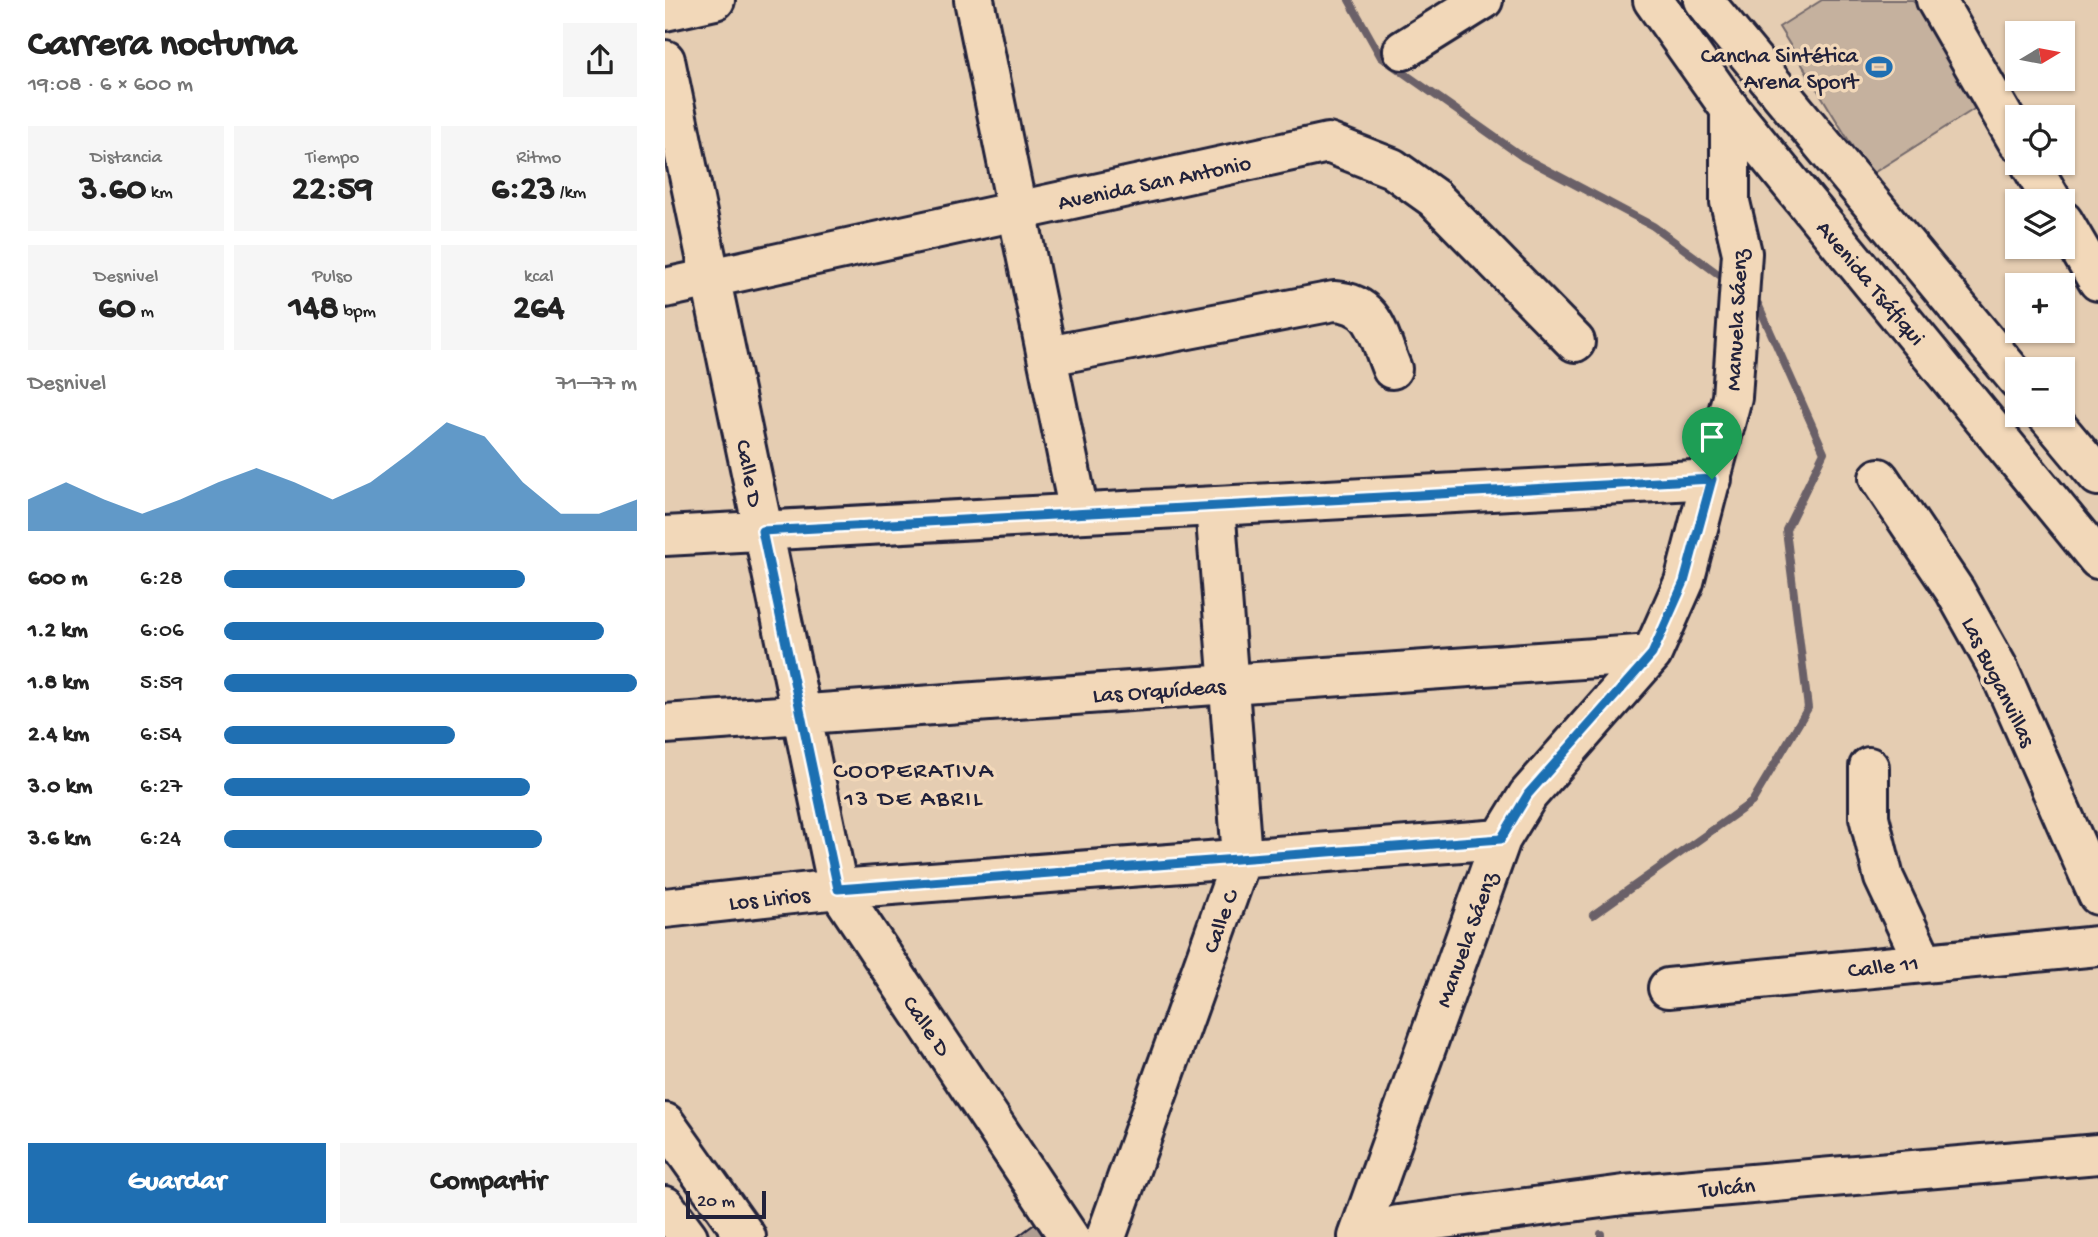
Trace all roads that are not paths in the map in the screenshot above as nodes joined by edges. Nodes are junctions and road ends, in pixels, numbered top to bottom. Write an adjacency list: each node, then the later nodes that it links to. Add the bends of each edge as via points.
1 (715, 0): 7 (street)
2 (974, 0): 12 (street)
3 (1483, 0): 8 (street)
4 (1653, 0): 10 (street, Avenida Tsáfiqui)
5 (1936, 0): 11 (street)
6 (1708, 1): 19 (street)
7 (665, 11)
8 (1403, 50)
9 (665, 60): 14 (street, Calle D)
10 (1730, 109): 24 (street, Manuela Sáenz, via 1730,202 1742,253 1740,308 1733,397); 29 (street, Avenida Tsáfiqui)
11 (2005, 119)
12 (1019, 210): 14 (street, Avenida San Antonio); 17 (street, Avenida San Antonio, via 1328,143 1392,168 1434,198); 18 (street)
13 (2075, 242): 15 (street)
14 (711, 278): 16 (street, Avenida San Antonio); 27 (street, Calle D)
15 (2098, 281)
16 (665, 288)
17 (1575, 342)
18 (1048, 356): 20 (street, via 1334,301 1352,302 1370,314); 26 (street)
19 (2005, 364)
20 (1392, 369)
21 (2057, 427): 22 (street)
22 (2098, 476)
23 (1879, 478): 38 (street, Las Buganvillas, via 1955,591 1998,668)
24 (1712, 479): 25 (street); 30 (street, Manuela Sáenz, via 1684,582)
25 (1215, 506): 26 (street); 31 (street, Calle C)
26 (1079, 513): 27 (street)
27 (762, 531): 28 (street); 32 (street, Calle D)
28 (665, 536)
29 (2098, 559)
30 (1652, 654): 31 (street, Las Orquídeas); 35 (street, Manuela Sáenz, via 1528,794)
31 (1230, 684): 32 (street, Las Orquídeas); 36 (street, Calle C)
32 (800, 715): 33 (street, Las Orquídeas); 37 (street, Calle D)
33 (665, 724)
34 (1869, 767): 41 (street, via 1869,817 1884,878)
35 (1501, 839): 36 (street, Los Lirios); 50 (street, Manuela Sáenz)
36 (1242, 857): 37 (street, Los Lirios); 49 (street, Calle C)
37 (838, 889): 39 (street, Los Lirios); 48 (street, Calle D)
38 (2098, 895)
39 (665, 908)
40 (2098, 946): 41 (street, Calle 11)
41 (1923, 961): 42 (street, Calle 11)
42 (1668, 988)
43 (665, 1124): 47 (street)
44 (2098, 1154): 50 (street, Tulcán, via 1624,1195 1398,1226)
45 (665, 1206): 46 (street)
46 (688, 1237)
47 (746, 1237)
48 (1069, 1237)
49 (1106, 1237)
50 (1358, 1237)

